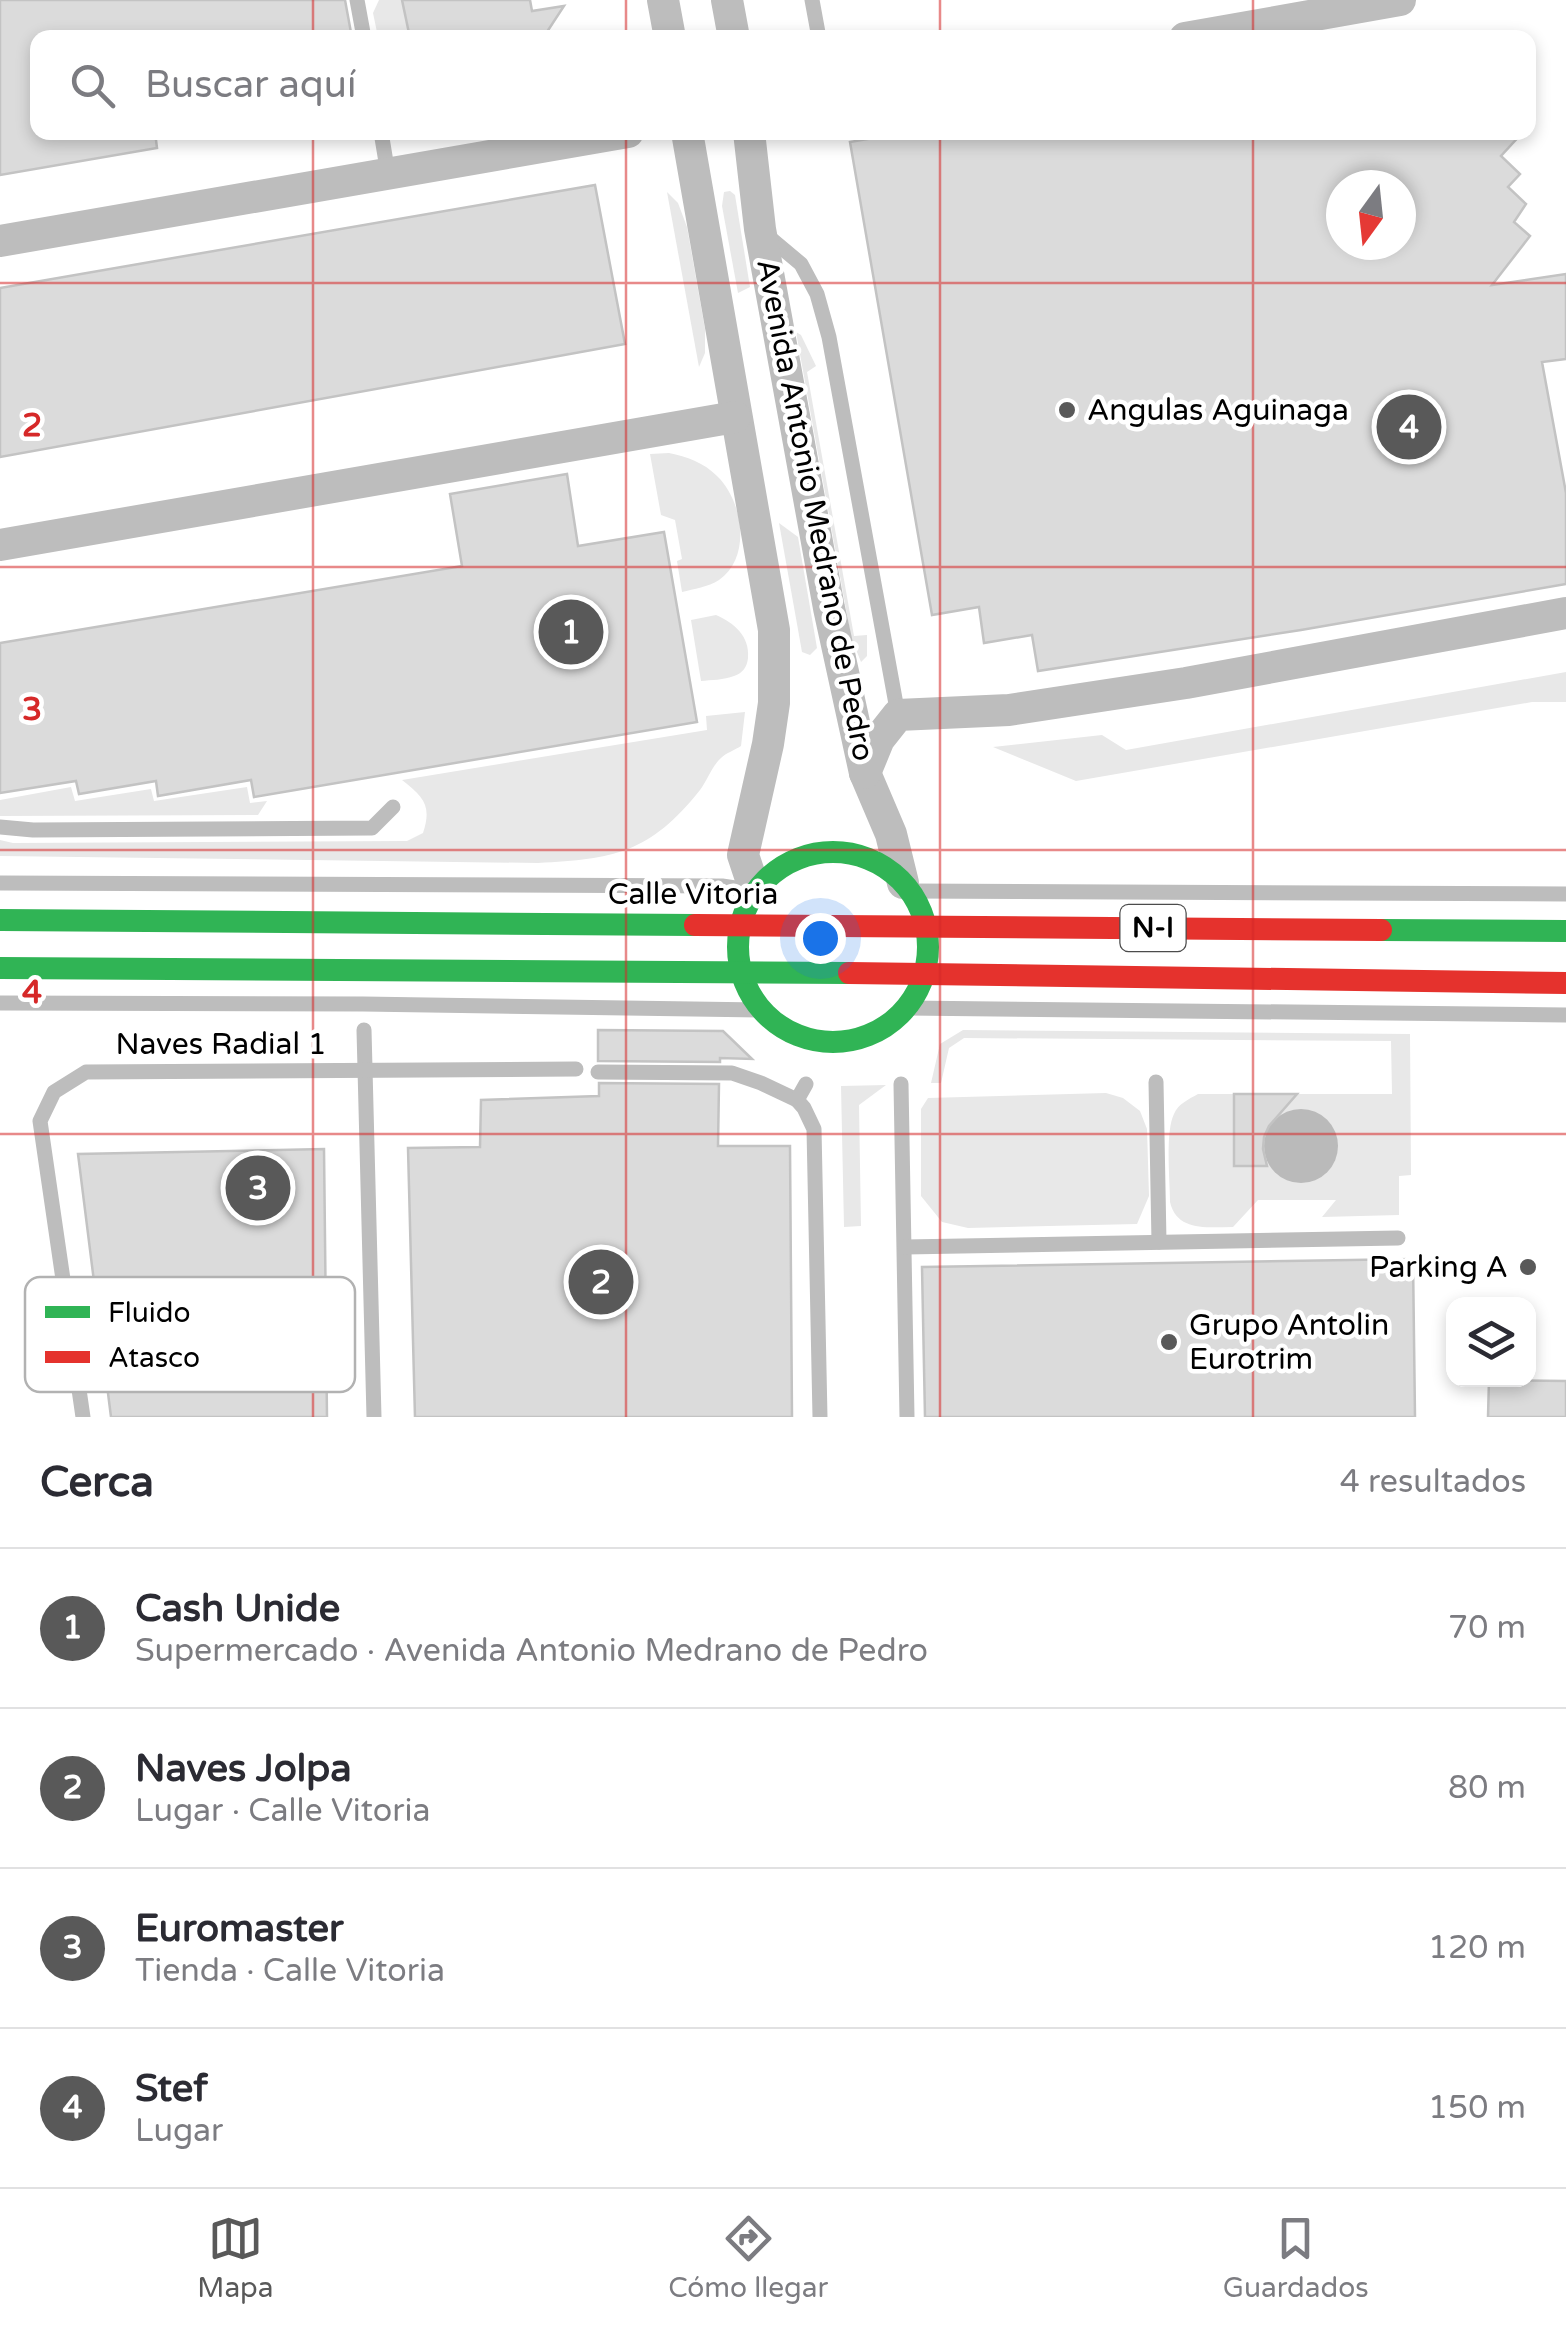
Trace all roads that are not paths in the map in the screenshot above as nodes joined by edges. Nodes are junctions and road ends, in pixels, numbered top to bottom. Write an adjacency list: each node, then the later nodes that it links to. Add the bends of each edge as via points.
1 (358, 0): 6 (lane)
2 (663, 0): 7 (street)
3 (727, 0): 8 (street)
4 (812, 0): 9 (lane)
5 (1400, 0): 10 (street)
6 (363, 30)
7 (669, 30)
8 (733, 30)
9 (818, 30)
10 (1231, 30)
11 (382, 140): 15 (lane)
12 (582, 140): 15 (street)
13 (688, 140): 18 (street, Avenida Antonio Medrano de Pedro)
14 (750, 140): 16 (street, Avenida Antonio Medrano de Pedro)
15 (388, 174): 17 (street)
16 (760, 229): 21 (lane, via 801,264 817,294); 22 (street, Avenida Antonio Medrano de Pedro)
17 (0, 241)
18 (735, 418): 19 (street); 27 (street, Avenida Antonio Medrano de Pedro, via 774,630 774,703 744,855)
19 (0, 545)
20 (1566, 614): 21 (street, via 1010,710)
21 (898, 715): 22 (street)
22 (866, 773): 26 (street, Avenida Antonio Medrano de Pedro)
23 (393, 808): 24 (lane, via 372,828)
24 (0, 827)
25 (0, 883): 27 (lane)
26 (907, 887): 27 (highway, via 871,860 842,852 794,860); 28 (lane); 31 (highway)
27 (755, 891): 30 (highway)
28 (1566, 894)
29 (0, 920): 30 (highway, Calle Vitoria / N-I)
30 (740, 924): 31 (highway, Calle Vitoria / N-I); 34 (highway)
31 (926, 927): 32 (highway, Calle Vitoria / N-I); 35 (highway)
32 (1566, 932)
33 (0, 968): 34 (highway, N-I)
34 (740, 972): 35 (highway, N-I); 39 (highway)
35 (925, 976): 36 (highway, N-I); 38 (highway)
36 (1566, 983)
37 (0, 1003): 39 (lane)
38 (907, 1008): 39 (highway, via 871,1036 840,1043 802,1038); 40 (lane)
39 (760, 1010)
40 (1566, 1015)
41 (364, 1030): 43 (lane, Naves Radial 1)
42 (576, 1069): 43 (lane)
43 (366, 1072): 52 (lane, Naves Radial 1, via 86,1072 54,1092 40,1120); 55 (lane, Naves Radial 1)
44 (598, 1072): 48 (lane, via 732,1074)
45 (1156, 1082): 50 (lane)
46 (806, 1084): 48 (lane)
47 (901, 1084): 51 (lane)
48 (797, 1100): 56 (lane, via 814,1129)
49 (1398, 1238): 50 (lane)
50 (1159, 1242): 51 (lane)
51 (905, 1246): 57 (lane)
52 (63, 1277)
53 (79, 1392): 54 (lane, Naves Radial 1)
54 (83, 1417)
55 (374, 1417)
56 (820, 1417)
57 (907, 1417)

